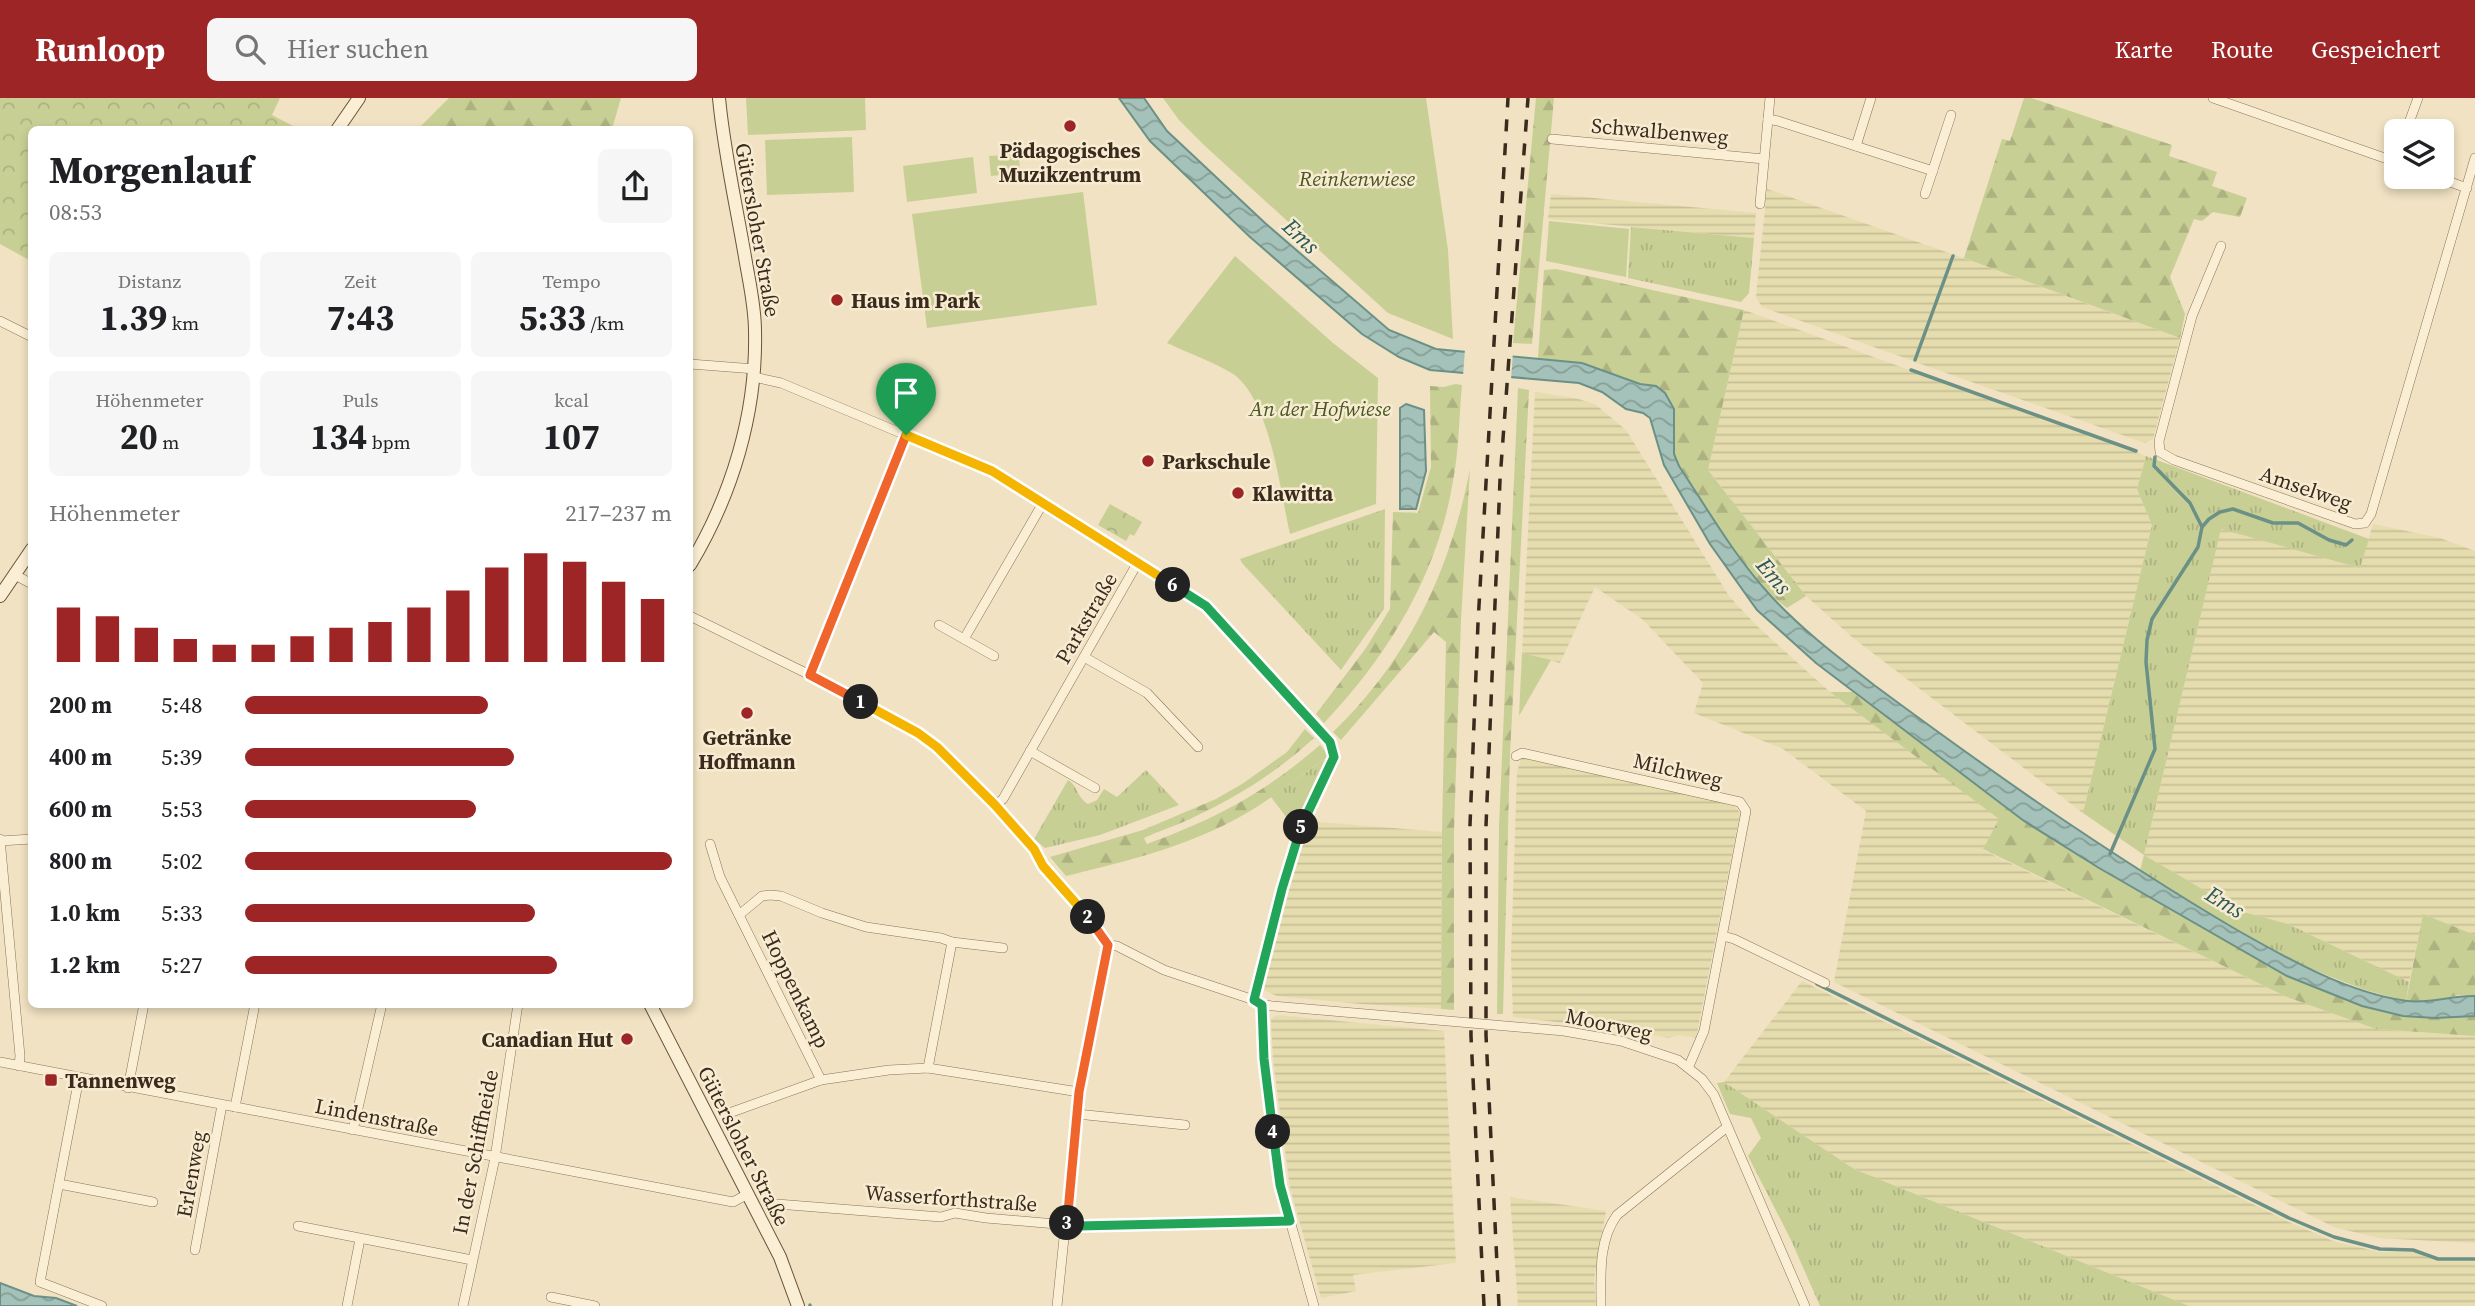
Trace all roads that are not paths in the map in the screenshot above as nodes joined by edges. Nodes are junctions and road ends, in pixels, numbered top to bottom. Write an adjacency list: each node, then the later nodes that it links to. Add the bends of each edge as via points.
1 (359, 98): 11 (main road)
2 (719, 98): 26 (main road, Gütersloher Straße, via 724,151 750,287)
3 (1764, 98): 4 (street)
4 (1770, 98): 10 (street)
5 (1871, 98): 13 (street)
6 (2213, 98): 14 (street)
7 (2418, 98): 9 (street)
8 (1951, 116): 17 (street)
9 (2410, 119)
10 (1768, 120): 13 (street); 16 (street)
11 (340, 126)
12 (1552, 139): 16 (street, Schwalbenweg)
13 (1856, 146): 17 (street)
14 (2384, 157)
15 (2475, 158): 19 (street, Amselweg)
16 (1764, 159): 21 (street)
17 (1933, 171): 20 (street)
18 (2454, 183): 19 (street)
19 (2467, 188): 22 (street, Amselweg, via 2365,523 2355,524 2160,452 2192,316)
20 (1926, 194)
21 (1760, 204)
22 (2221, 246)
23 (0, 321): 24 (street)
24 (28, 335)
25 (693, 364): 26 (street, Parkstraße)
26 (754, 373): 27 (street, Parkstraße); 30 (main road, Gütersloher Straße, via 733,472)
27 (906, 435): 28 (street, Parkstraße, via 992,471); 40 (street)
28 (1043, 503): 31 (street, Parkstraße); 37 (street)
29 (28, 556): 32 (main road)
30 (693, 559)
31 (1138, 562): 39 (street, Parkstraße); 55 (street, via 1206,606 1330,742 1334,757 1297,836)
32 (15, 575): 33 (street); 34 (main road)
33 (28, 582)
34 (0, 596)
35 (693, 618): 40 (street)
36 (939, 625): 37 (street)
37 (964, 639): 38 (street)
38 (994, 656)
39 (1084, 657): 41 (street, via 1147,693); 42 (street, Parkstraße)
40 (810, 675): 45 (street, via 918,733)
41 (1198, 747)
42 (1031, 751): 44 (street); 45 (street, Parkstraße)
43 (1516, 756): 50 (street, Milchweg, via 1522,752 1740,802 1746,811)
44 (1095, 788)
45 (995, 805): 52 (street)
46 (28, 839): 47 (street)
47 (0, 840): 62 (street)
48 (710, 844): 49 (street, Hoppenkamp)
49 (739, 915): 51 (street, Hoppenkamp, via 762,896 781,896 866,927); 66 (street, Hoppenkamp)
50 (1723, 936): 54 (street); 63 (street, Milchweg, via 1704,1031)
51 (952, 942): 53 (street, Hoppenkamp); 64 (street)
52 (1108, 945): 55 (street, Moorweg); 68 (street)
53 (1003, 948)
54 (1825, 983)
55 (1258, 1003): 63 (street, Moorweg, via 1564,1031 1621,1041); 81 (street, via 1280,1185)
56 (143, 1008): 67 (street)
57 (254, 1008): 70 (street)
58 (381, 1008): 75 (street)
59 (517, 1008): 76 (street, In der Schiffheide)
60 (652, 1008): 78 (main road, Gütersloher Straße)
61 (0, 1062): 62 (street, Lindenstraße)
62 (19, 1066): 65 (street, Lindenstraße)
63 (1689, 1066): 74 (street, Moorweg, via 1714,1094)
64 (928, 1068): 66 (street); 68 (street)
65 (79, 1078): 67 (street, Lindenstraße); 77 (street)
66 (821, 1080): 71 (street)
67 (128, 1088): 69 (street, Lindenstraße)
68 (1079, 1092): 72 (street)
69 (222, 1105): 70 (street, Lindenstraße); 85 (street, Erlenweg)
70 (235, 1107): 75 (street, Lindenstraße)
71 (732, 1112)
72 (1077, 1114): 73 (street); 82 (street)
73 (1185, 1125)
74 (1727, 1127): 95 (street, via 1609,1226); 96 (street, Moorweg)
75 (353, 1130): 76 (street, Lindenstraße)
76 (495, 1158): 78 (street, Lindenstraße, via 733,1202); 86 (street, In der Schiffheide)
77 (59, 1184): 79 (street); 88 (street, via 40,1282)
78 (746, 1195): 92 (main road, Gütersloher Straße)
79 (153, 1202)
80 (777, 1204): 82 (street, Wasserforthstraße)
81 (1290, 1221): 82 (street, Wasserforthstraße); 94 (street)
82 (1066, 1224): 93 (street)
83 (298, 1226): 84 (street)
84 (360, 1238): 86 (street); 89 (street)
85 (195, 1250)
86 (472, 1260): 90 (street, In der Schiffheide)
87 (551, 1297): 91 (street)
88 (102, 1306)
89 (346, 1306)
90 (463, 1306)
91 (595, 1306)
92 (799, 1306)
93 (1058, 1306)
94 (1314, 1306)
95 (1601, 1306)
96 (1805, 1306)

